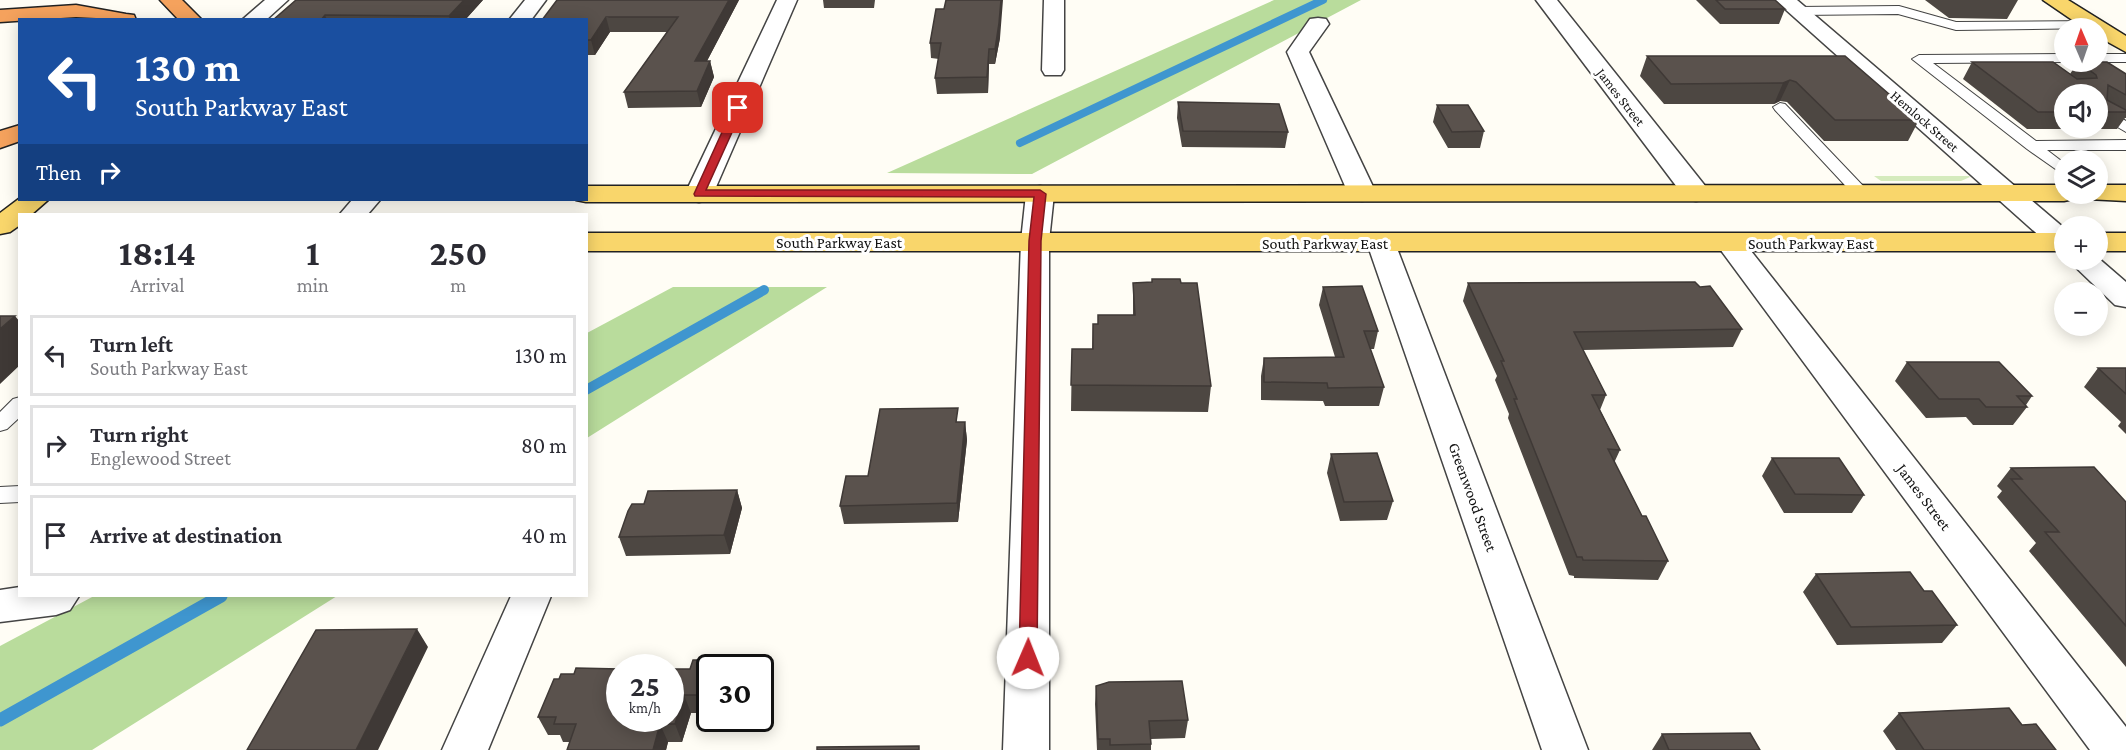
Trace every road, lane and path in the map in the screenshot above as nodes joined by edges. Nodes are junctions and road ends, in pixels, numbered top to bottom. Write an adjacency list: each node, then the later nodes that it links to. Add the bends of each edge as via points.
1 (170, 0): 11 (highway)
2 (278, 0): 12 (street)
3 (536, 0): 13 (street)
4 (787, 0): 43 (street)
5 (1054, 0): 23 (street)
6 (1546, 0): 36 (street, James Street)
7 (2053, 0): 14 (main road)
8 (1792, 5): 16 (lane, via 1899,10 1956,26); 38 (street, Hemlock Street)
9 (0, 16): 10 (highway, via 76,11)
10 (115, 18)
11 (190, 18)
12 (255, 18)
13 (521, 18)
14 (2083, 18)
15 (1318, 24): 35 (street, via 1298,52)
16 (2054, 25)
17 (2108, 34): 18 (main road)
18 (2126, 45)
19 (2025, 58): 20 (lane); 26 (lane); 33 (lane, via 1919,59)
20 (2054, 58)
21 (2108, 58): 22 (lane)
22 (2126, 58)
23 (1053, 70)
24 (2096, 72): 25 (lane)
25 (2099, 74)
26 (2049, 75)
27 (1780, 107): 37 (lane)
28 (2108, 110): 29 (lane)
29 (2126, 128)
30 (18, 133): 31 (highway)
31 (0, 140)
32 (2126, 145): 33 (lane)
33 (2032, 146): 34 (lane)
34 (2054, 162)
35 (1362, 193): 36 (main road); 44 (main road)
36 (1696, 193): 37 (main road)
37 (1861, 193): 38 (main road)
38 (2008, 193): 39 (main road); 51 (street, Hemlock Street)
39 (2054, 193)
40 (2108, 193): 41 (main road)
41 (2126, 193)
42 (588, 194): 43 (main road)
43 (699, 194): 44 (main road)
44 (1040, 194): 52 (street)
45 (0, 197): 46 (main road)
46 (18, 197)
47 (33, 201): 50 (main road)
48 (365, 201): 49 (street)
49 (355, 213)
50 (0, 226)
51 (2054, 234)
52 (1035, 241): 53 (main road, South Parkway East); 58 (main road, South Parkway East); 71 (street)
53 (588, 242)
54 (2108, 242): 55 (main road)
55 (2126, 242)
56 (0, 243): 57 (main road)
57 (18, 243)
58 (1381, 243): 59 (main road, South Parkway East); 72 (street, Greenwood Street)
59 (1730, 243): 60 (main road, South Parkway East); 73 (street, James Street)
60 (2054, 246)
61 (2095, 270): 62 (street, Hemlock Street)
62 (2126, 298)
63 (18, 406): 64 (lane)
64 (0, 424)
65 (18, 494): 66 (lane)
66 (0, 495)
67 (57, 597): 69 (street)
68 (531, 597): 70 (street)
69 (0, 606)
70 (465, 750)
71 (1026, 750)
72 (1565, 750)
73 (2117, 750)

